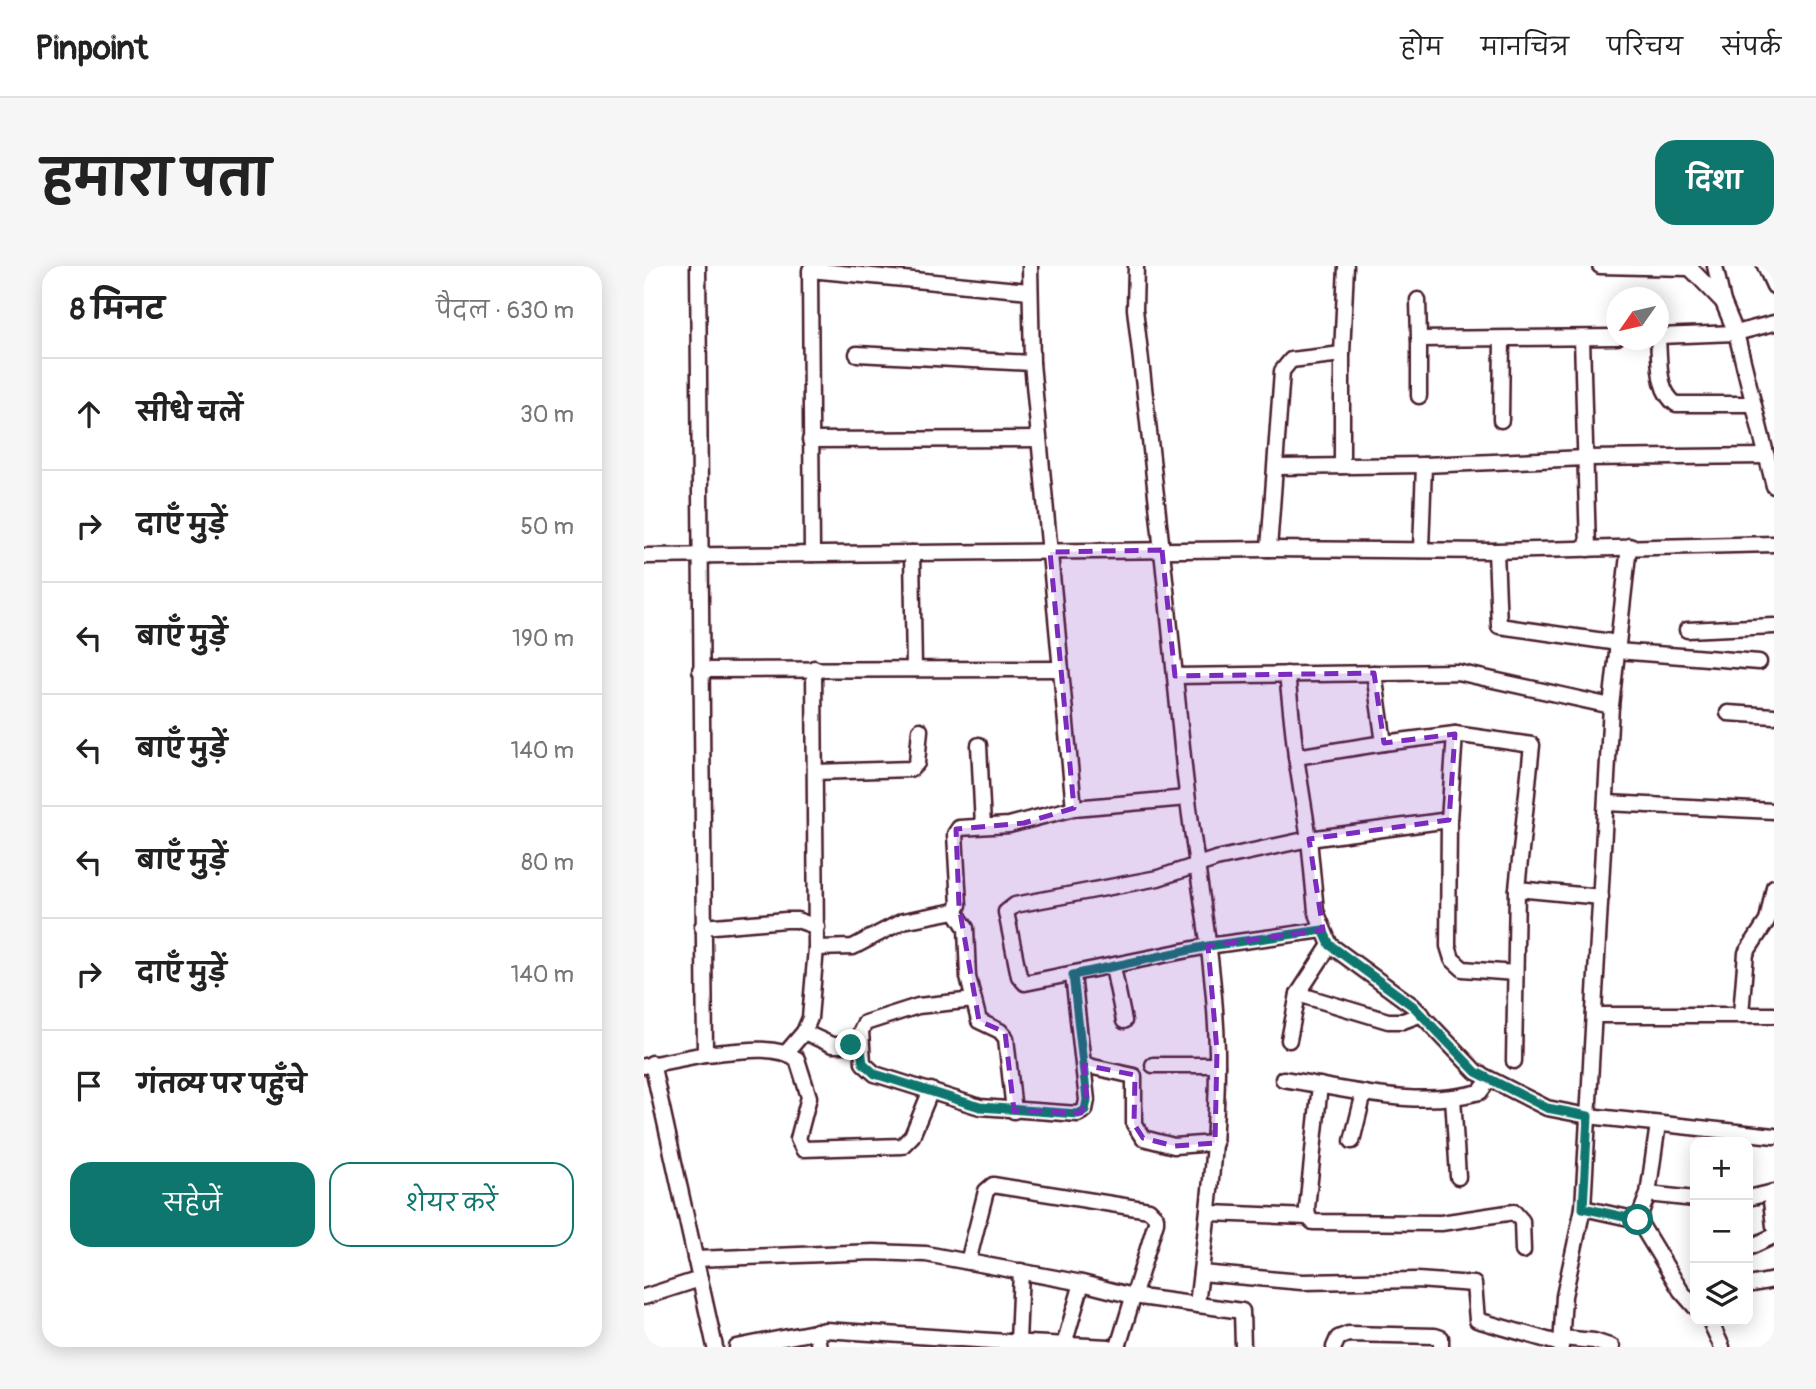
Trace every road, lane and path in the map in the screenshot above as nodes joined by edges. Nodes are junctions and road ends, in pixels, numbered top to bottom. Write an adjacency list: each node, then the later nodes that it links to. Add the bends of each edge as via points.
1 (698, 266): 46 (street)
2 (1030, 266): 10 (street)
3 (1136, 266): 39 (street, via 1135,309)
4 (1346, 266): 22 (street)
5 (1600, 266): 8 (street)
6 (1715, 266): 12 (street)
7 (1765, 266): 9 (street)
8 (1688, 267): 12 (street)
9 (1774, 286)
10 (1029, 291): 23 (street); 28 (street, via 810,270)
11 (1418, 300): 18 (street)
12 (1723, 302): 14 (street)
13 (1774, 323): 14 (street)
14 (1736, 333): 16 (street); 25 (street)
15 (1606, 337): 17 (street)
16 (1669, 337)
17 (1582, 338): 19 (street); 30 (street)
18 (1419, 339): 19 (street); 24 (street)
19 (1502, 339): 26 (street)
20 (1659, 350): 25 (street, via 1663,385 1676,404)
21 (857, 354): 23 (street)
22 (1342, 354): 32 (street); 33 (street, via 1295,358 1284,366)
23 (1032, 363): 27 (street)
24 (1419, 396)
25 (1754, 404): 29 (street)
26 (1501, 420)
27 (1039, 439): 28 (street); 42 (street)
28 (810, 440): 44 (street)
29 (1767, 456): 30 (street); 34 (street)
30 (1586, 458): 31 (street); 38 (street)
31 (1424, 465): 32 (street); 40 (street)
32 (1342, 466): 33 (street)
33 (1276, 467): 37 (street)
34 (1774, 486)
35 (1774, 544): 36 (street)
36 (1629, 547): 38 (street); 49 (street)
37 (1269, 549): 39 (street); 40 (street)
38 (1588, 549): 41 (street)
39 (1162, 550): 42 (street); 57 (street)
40 (1421, 550): 41 (street)
41 (1496, 551): 49 (street, via 1499,626)
42 (1050, 552): 43 (street); 53 (street)
43 (912, 553): 44 (street); 52 (street)
44 (812, 554): 46 (street)
45 (644, 556): 46 (street)
46 (699, 556): 54 (street)
47 (1774, 626): 48 (street)
48 (1687, 629)
49 (1618, 647): 50 (street); 58 (street)
50 (1759, 662)
51 (814, 668): 52 (street); 54 (street); 66 (street)
52 (914, 668): 53 (street)
53 (1061, 669): 69 (street)
54 (700, 670): 79 (street)
55 (1374, 673): 56 (street); 58 (street, via 1457,672); 63 (street)
56 (1287, 674): 57 (street); 65 (street)
57 (1175, 676): 67 (street)
58 (1611, 706): 68 (street)
59 (1728, 713): 60 (street)
60 (1774, 716)
61 (920, 730): 66 (street, via 917,763 911,769)
62 (1455, 734): 63 (street); 71 (street); 76 (street, via 1532,745)
63 (1384, 743): 65 (street)
64 (979, 745): 72 (street)
65 (1296, 757): 73 (street)
66 (815, 772): 80 (street)
67 (1187, 797): 69 (street); 74 (street)
68 (1606, 803): 70 (street); 77 (street)
69 (1074, 808): 72 (street, via 1024,823)
70 (1774, 811)
71 (1449, 820): 73 (street); 87 (street, via 1448,938 1452,959 1469,972)
72 (983, 826): 78 (street, via 963,826 955,831)
73 (1308, 839): 74 (street); 81 (street, via 1316,911)
74 (1197, 865): 84 (street); 88 (street, via 1158,878 1008,909 1021,980 1030,983)
75 (1774, 887): 82 (street)
76 (1517, 888): 77 (street); 87 (street)
77 (1601, 897): 93 (street)
78 (955, 911): 85 (street, via 903,921 853,947); 90 (street, via 966,928)
79 (702, 926): 80 (street, via 786,920); 100 (street)
80 (817, 927): 85 (street)
81 (1323, 930): 83 (street); 84 (street)
82 (1767, 932): 92 (street, via 1746,953)
83 (1330, 945): 89 (street); 91 (street)
84 (1208, 946): 86 (street); 105 (street)
85 (816, 948): 96 (street, via 810,1018)
86 (1113, 967): 88 (street); 95 (street)
87 (1515, 973): 101 (street)
88 (1073, 975): 103 (street)
89 (1298, 994): 91 (street, via 1388,1020 1403,1021); 97 (street)
90 (974, 1000): 98 (street, via 918,1006 868,1022 861,1027); 112 (street, via 981,1024 1006,1038)
91 (1422, 1014): 107 (street)
92 (1741, 1014): 93 (street); 94 (street)
93 (1594, 1015): 113 (street)
94 (1774, 1015)
95 (1124, 1021)
96 (804, 1032): 98 (street, via 832,1045); 99 (street)
97 (1289, 1040)
98 (860, 1045): 109 (street, via 863,1063 875,1074)
99 (786, 1053): 100 (street); 109 (street, via 797,1059 808,1090 798,1139 803,1149 902,1146 912,1136)
100 (705, 1054): 102 (street)
101 (1514, 1061)
102 (648, 1065): 131 (street)
103 (1084, 1065): 112 (street, via 1087,1100 1082,1113); 117 (street, via 1134,1076 1134,1124 1143,1138 1174,1146)
104 (1153, 1065): 105 (street)
105 (1217, 1065): 117 (street)
106 (1283, 1079): 108 (street)
107 (1489, 1080): 111 (street, via 1480,1092); 113 (street, via 1547,1108)
108 (1320, 1084): 110 (street); 125 (street)
109 (931, 1090): 112 (street, via 980,1107)
110 (1364, 1093): 111 (street); 116 (street)
111 (1453, 1097): 118 (street)
112 (1014, 1111)
113 (1588, 1116): 114 (street); 123 (street)
114 (1658, 1124): 115 (street); 120 (street)
115 (1774, 1136)
116 (1352, 1141)
117 (1215, 1143): 124 (street)
118 (1458, 1177)
119 (1772, 1193): 121 (street); 127 (street)
120 (1648, 1194): 122 (street); 126 (street)
121 (1753, 1197)
122 (1690, 1198)
123 (1583, 1208): 126 (street); 145 (street, via 1564,1296)
124 (1210, 1213): 125 (street); 134 (street)
125 (1308, 1217): 130 (street, via 1319,1224 1441,1223 1514,1212 1522,1221)
126 (1638, 1220): 141 (street)
127 (1774, 1226)
128 (1774, 1236): 129 (street)
129 (1753, 1246)
130 (1522, 1251)
131 (695, 1259): 132 (street, via 901,1252); 135 (street)
132 (968, 1262): 133 (street); 139 (street, via 990,1186 1143,1208 1154,1213 1156,1222)
133 (1021, 1271): 137 (street); 146 (street)
134 (1201, 1273): 142 (street); 145 (street, via 1302,1282 1474,1284 1477,1320)
135 (700, 1279): 140 (street); 149 (street)
136 (1774, 1280): 138 (street)
137 (1082, 1283): 139 (street); 147 (street)
138 (1753, 1284)
139 (1132, 1296): 142 (street); 153 (street)
140 (644, 1297)
141 (1690, 1303)
142 (1197, 1304): 154 (street, via 1242,1311)
143 (1711, 1326): 148 (street)
144 (816, 1331): 146 (street); 150 (street); 151 (street)
145 (1561, 1343): 157 (street, via 1594,1341)
146 (1012, 1344): 147 (street)
147 (1064, 1345): 152 (street)
148 (1717, 1345)
149 (715, 1347)
150 (737, 1347)
151 (819, 1347)
152 (1110, 1347)
153 (1118, 1347)
154 (1243, 1347)
155 (1334, 1347): 156 (street, via 1338,1338 1348,1334 1438,1336)
156 (1441, 1347)
157 (1612, 1347)

